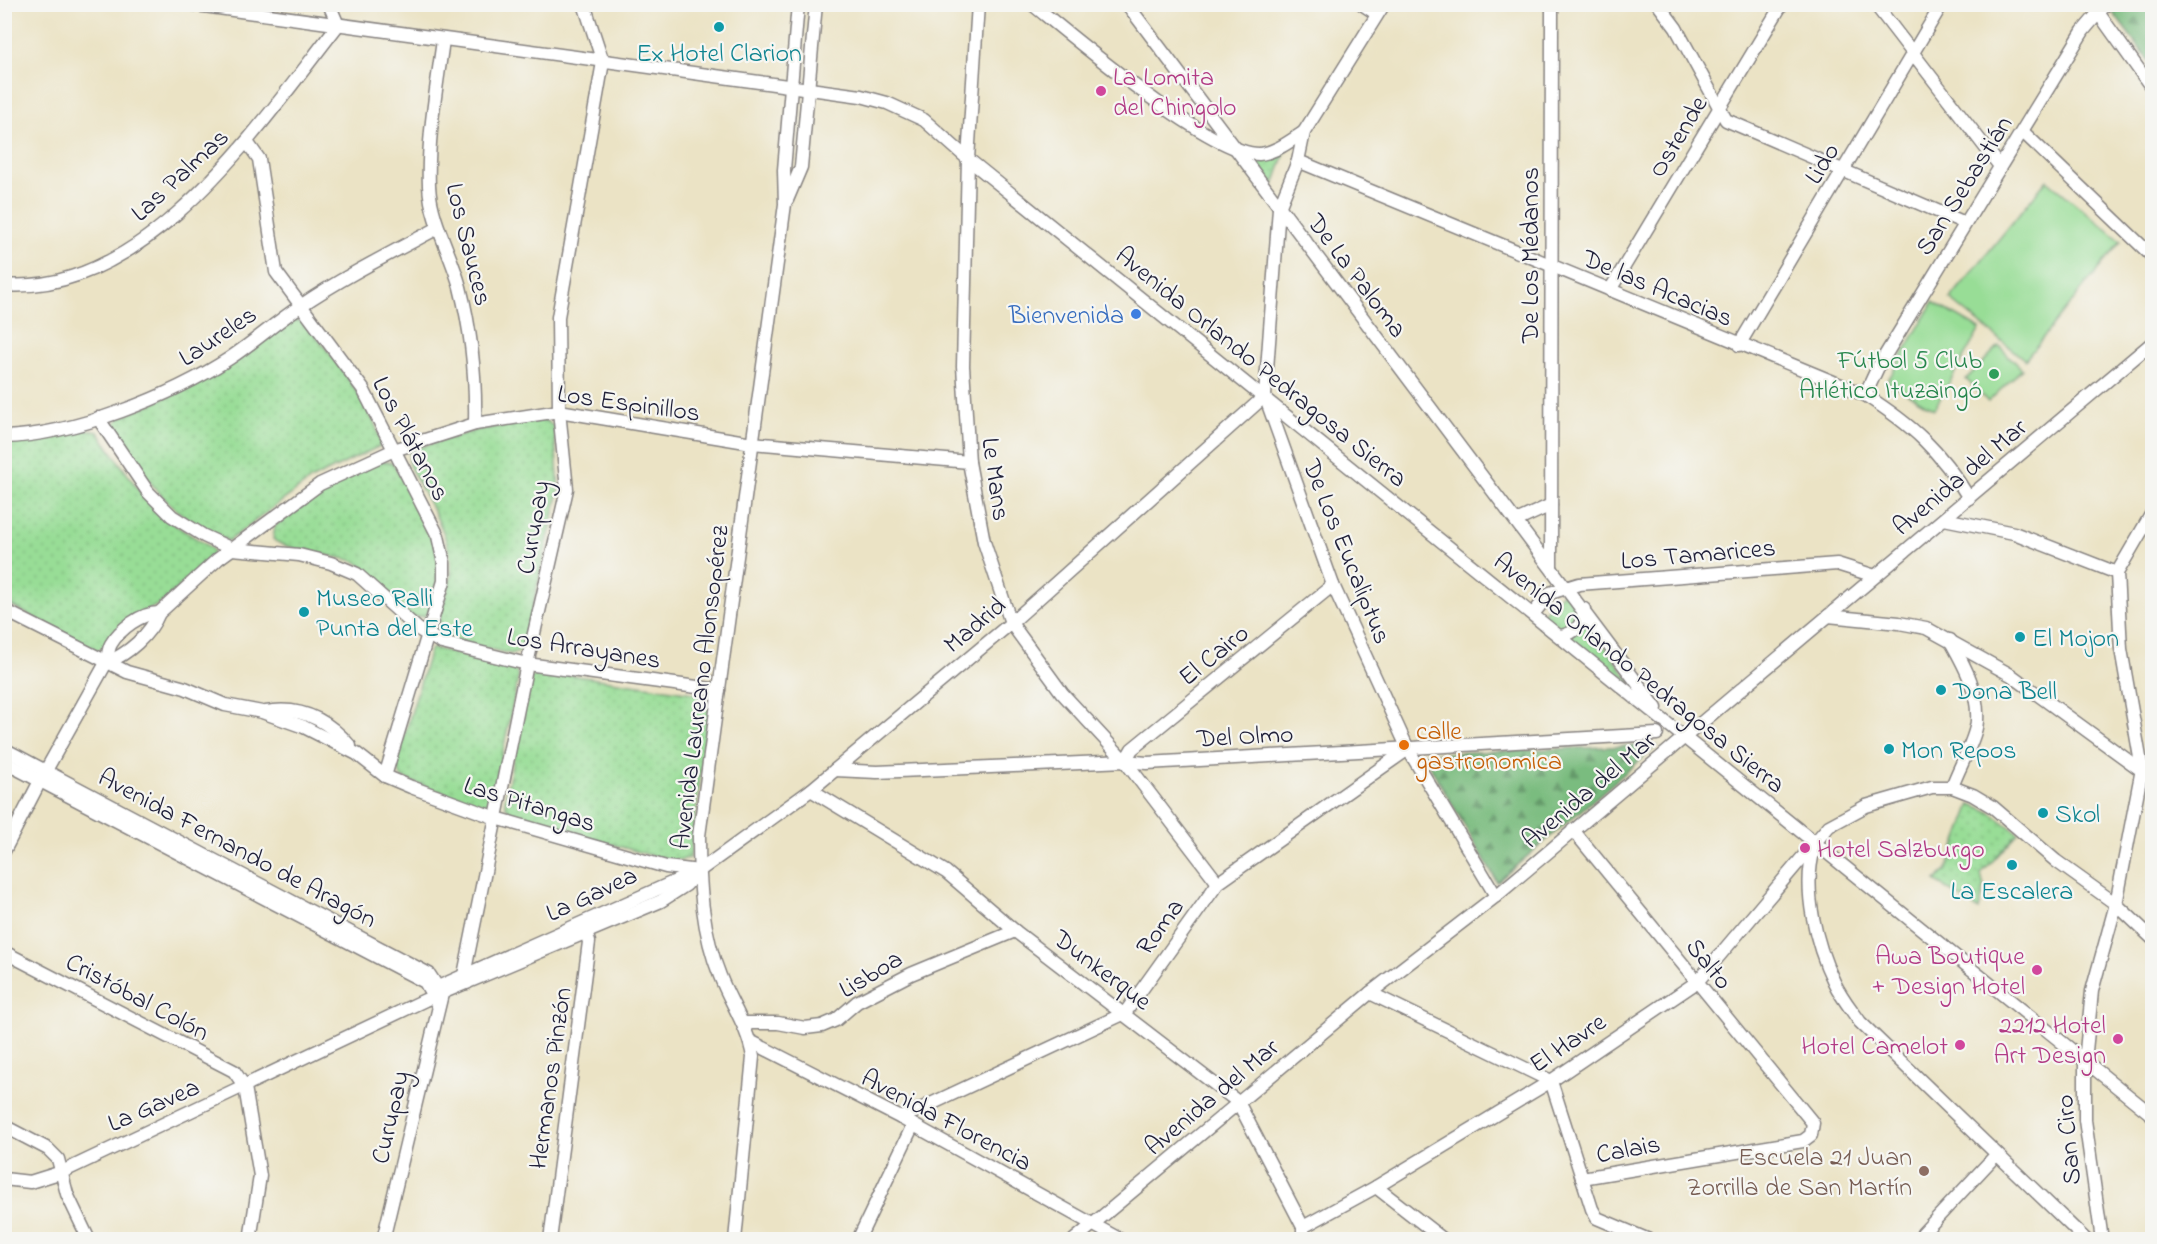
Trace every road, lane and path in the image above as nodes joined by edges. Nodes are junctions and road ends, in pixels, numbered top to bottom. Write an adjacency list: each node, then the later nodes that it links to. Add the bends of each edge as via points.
1 (189, 4): 17 (street, Avenida Orlando Pedragosa Sierra)
2 (329, 4): 17 (street)
3 (584, 4): 22 (street, Curupay)
4 (798, 4): 18 (street, Avenida Laureano Alonsopérez)
5 (816, 4): 19 (street, Avenida Laureano Alonsopérez)
6 (978, 4): 33 (street, Le Mans)
7 (1032, 4): 32 (street, via 1160,104)
8 (1127, 4): 32 (street, De La Paloma)
9 (1362, 4): 16 (street)
10 (1552, 4): 42 (street, De Los Médanos)
11 (1658, 4): 26 (street, via 1676,28)
12 (1782, 4): 26 (street, Ostende)
13 (1875, 4): 21 (street)
14 (1942, 4): 21 (street, Lido)
15 (2099, 7): 24 (street); 28 (street, San Sebastián)
16 (1380, 9): 27 (street, De Los Eucaliptus)
17 (338, 25): 20 (street, Avenida Orlando Pedragosa Sierra); 29 (street, Las Palmas)
18 (796, 31): 19 (street); 23 (street, Avenida Laureano Alonsopérez)
19 (814, 32): 25 (street, Avenida Laureano Alonsopérez)
20 (443, 40): 22 (street, Avenida Orlando Pedragosa Sierra); 40 (street, Los Sauces, via 429,187)
21 (1912, 55): 35 (street); 36 (street, Lido)
22 (603, 62): 23 (street, Avenida Orlando Pedragosa Sierra); 50 (street, Curupay, via 558,317)
23 (793, 87): 25 (street, Avenida Orlando Pedragosa Sierra); 30 (street, Avenida Laureano Alonsopérez)
24 (2152, 88)
25 (811, 90): 31 (street, Avenida Laureano Alonsopérez); 33 (street, Avenida Orlando Pedragosa Sierra, via 887,103 924,120)
26 (1719, 109): 36 (street, via 1726,120); 44 (street, Ostende)
27 (1304, 132): 32 (street, via 1278,149 1260,154); 34 (street, De Los Eucaliptus)
28 (2023, 132): 35 (street, San Sebastián); 41 (street)
29 (247, 142): 43 (street, Las Palmas, via 182,209 107,263 87,274 56,282); 45 (street, Los Plátanos, via 260,159 276,272)
30 (787, 147): 31 (street); 37 (street, Avenida Laureano Alonsopérez)
31 (804, 149): 37 (street, Avenida Laureano Alonsopérez, via 801,167)
32 (1236, 150): 38 (street, De La Paloma)
33 (968, 159): 49 (street, Avenida Orlando Pedragosa Sierra); 56 (street, Le Mans, via 963,366)
34 (1298, 161): 38 (street, De Los Eucaliptus); 42 (street, De las Acacias)
35 (1999, 165): 39 (street, San Sebastián)
36 (1842, 172): 39 (street); 47 (street, Lido)
37 (785, 204): 54 (street, Avenida Laureano Alonsopérez)
38 (1279, 208): 49 (street, De Los Eucaliptus); 61 (street, De La Paloma)
39 (1965, 223): 48 (street, San Sebastián)
40 (438, 228): 45 (street, Laureles); 52 (street, Los Sauces, via 460,287 470,347)
41 (2152, 256)
42 (1552, 267): 44 (street, De las Acacias); 58 (street, De Los Médanos)
43 (4, 285)
44 (1610, 290): 47 (street, De las Acacias)
45 (301, 306): 51 (street, Laureles, via 231,357 181,387); 55 (street, Los Plátanos, via 363,389)
46 (2152, 343): 57 (street, Avenida del Mar)
47 (1739, 345): 48 (street, De las Acacias)
48 (1865, 395): 57 (street, De las Acacias, via 1898,416 1926,441 1950,466)
49 (1264, 396): 66 (street, De Los Eucaliptus); 71 (street, Avenida Orlando Pedragosa Sierra); 73 (street, Madrid)
50 (559, 411): 52 (street, Los Espinillos); 54 (street, Los Espinillos); 78 (street, Curupay, via 567,489)
51 (98, 418): 53 (street, Laureles, via 49,433); 62 (street, Los Arrayanes, via 148,492 172,516)
52 (475, 424): 55 (street, Los Espinillos)
53 (4, 437)
54 (752, 443): 56 (street, Los Espinillos); 79 (street, Avenida Laureano Alonsopérez)
55 (394, 450): 62 (street, Los Espinillos, via 320,484); 75 (street, Los Plátanos, via 438,536 444,562 444,581)
56 (969, 462): 73 (street, Le Mans, via 984,542)
57 (1969, 498): 60 (street, Avenida del Mar)
58 (1551, 505): 61 (street); 63 (street, De Los Médanos)
59 (2152, 513): 64 (street)
60 (1944, 519): 64 (street, via 2014,533); 65 (street, Avenida del Mar)
61 (1516, 520): 63 (street, De La Paloma)
62 (232, 549): 75 (street, Los Arrayanes, via 299,555 357,574); 77 (street, Los Espinillos, via 159,613 131,624 111,645)
63 (1553, 569): 67 (street, De La Paloma); 68 (street)
64 (2117, 573): 87 (street, San Ciro, via 2121,649)
65 (1875, 576): 67 (street, Los Tamarices, via 1837,564); 72 (street, Avenida del Mar)
66 (1333, 585): 84 (street, De Los Eucaliptus); 85 (street, El Cairo, via 1132,749)
67 (1566, 587): 68 (street, Los Tamarices); 69 (street, De La Paloma)
68 (1550, 593): 71 (street)
69 (1584, 609): 74 (street, via 1576,631); 80 (street, De La Paloma)
70 (4, 610): 77 (street, Las Pitangas)
71 (1533, 614): 74 (street, Avenida Orlando Pedragosa Sierra)
72 (1828, 616): 76 (street, via 1926,628); 82 (street, Avenida del Mar)
73 (1011, 623): 85 (street, Le Mans, via 1062,693); 88 (street, Madrid)
74 (1561, 636): 80 (street, Avenida Orlando Pedragosa Sierra)
75 (428, 637): 78 (street, Los Arrayanes); 90 (street, Los Plátanos)
76 (1950, 640): 87 (street, via 2011,675); 92 (street, via 1975,695 1977,722)
77 (106, 663): 89 (street, Los Espinillos); 90 (street, Las Pitangas, via 225,705 262,712 304,727 357,754)
78 (527, 664): 79 (street, Los Arrayanes); 94 (street, Curupay)
79 (719, 690): 98 (street, Avenida Laureano Alonsopérez, via 700,825)
80 (1666, 722): 82 (street, Avenida Orlando Pedragosa Sierra)
81 (1658, 734): 84 (street, Del Olmo)
82 (1683, 738): 95 (street, Avenida del Mar); 96 (street, Avenida Orlando Pedragosa Sierra)
83 (4, 749): 89 (street, Avenida Fernando de Aragón)
84 (1408, 749): 85 (street, Del Olmo); 99 (street, Roma); 100 (street, De Los Eucaliptus)
85 (1125, 761): 88 (street, Del Olmo); 99 (street, Le Mans)
86 (4, 762): 89 (street, Avenida Fernando de Aragón)
87 (2142, 769): 91 (street); 101 (street, San Ciro)
88 (835, 771): 93 (street, Madrid)
89 (43, 776): 97 (street, Los Espinillos); 109 (street, Avenida Fernando de Aragón, via 429,974)
90 (385, 776): 94 (street, Las Pitangas)
91 (2152, 778)
92 (1952, 787): 96 (street, El Havre, via 1932,787 1866,806 1829,826); 101 (street, via 1994,807 2056,861)
93 (811, 790): 98 (street, Madrid); 103 (street, Dunkerque, via 946,872)
94 (496, 819): 98 (street, Las Pitangas, via 666,867); 106 (street, Curupay)
95 (1573, 830): 100 (street, Avenida del Mar); 107 (street, Salto)
96 (1815, 845): 107 (street, El Havre); 113 (street, Avenida Orlando Pedragosa Sierra); 122 (street, via 1810,863 1812,899 1820,941 1834,982 1860,1022)
97 (4, 851)
98 (699, 871): 102 (street, La Gavea); 111 (street, Avenida Laureano Alonsopérez, via 711,953)
99 (1218, 883): 110 (street, Roma)
100 (1496, 896): 108 (street, Avenida del Mar)
101 (2116, 904): 104 (street); 113 (street, San Ciro, via 2092,992)
102 (585, 928): 106 (street, La Gavea); 132 (street, Hermanos Pinzón, via 589,942)
103 (1015, 931): 110 (street, Dunkerque); 111 (street, Lisboa, via 910,974 822,1026)
104 (2152, 938)
105 (4, 952): 115 (street, Cristóbal Colón, via 234,1071)
106 (466, 979): 109 (street, La Gavea)
107 (1697, 982): 114 (street, El Havre); 119 (street, Salto)
108 (1371, 993): 114 (street); 116 (street, Avenida del Mar)
109 (435, 996): 115 (street, La Gavea); 131 (street, Curupay)
110 (1125, 1013): 116 (street, Dunkerque); 118 (street, Roma)
111 (743, 1023): 112 (street, Avenida Laureano Alonsopérez)
112 (750, 1041): 118 (street, Avenida Florencia); 133 (street, Avenida Laureano Alonsopérez, via 753,1076)
113 (2085, 1061): 117 (street, Avenida Orlando Pedragosa Sierra); 141 (street, San Ciro, via 2085,1120)
114 (1551, 1081): 124 (street); 126 (street, El Havre)
115 (245, 1087): 123 (street, La Gavea); 130 (street, via 260,1176)
116 (1238, 1102): 127 (street, Avenida del Mar); 128 (street, Dunkerque)
117 (2152, 1115)
118 (901, 1118): 120 (street, Avenida Florencia)
119 (1813, 1124): 124 (street, Calais, via 1811,1135 1803,1140)
120 (913, 1125): 127 (street, Avenida Florencia); 134 (street)
121 (4, 1126): 123 (street, via 48,1149)
122 (1996, 1155): 139 (street); 140 (street)
123 (62, 1172): 125 (street, La Gavea, via 30,1182); 129 (street, via 67,1194)
124 (1582, 1178): 138 (street, via 1597,1218)
125 (4, 1179)
126 (1376, 1187): 128 (street, El Havre); 137 (street)
127 (1093, 1224): 135 (street, Avenida del Mar); 136 (street, Avenida Florencia)
128 (1303, 1233)
129 (89, 1239)
130 (250, 1239)
131 (383, 1239)
132 (550, 1239)
133 (735, 1239)
134 (858, 1239)
135 (1074, 1239)
136 (1120, 1239)
137 (1444, 1239)
138 (1649, 1239)
139 (1920, 1239)
140 (2086, 1239)
141 (2102, 1239)

